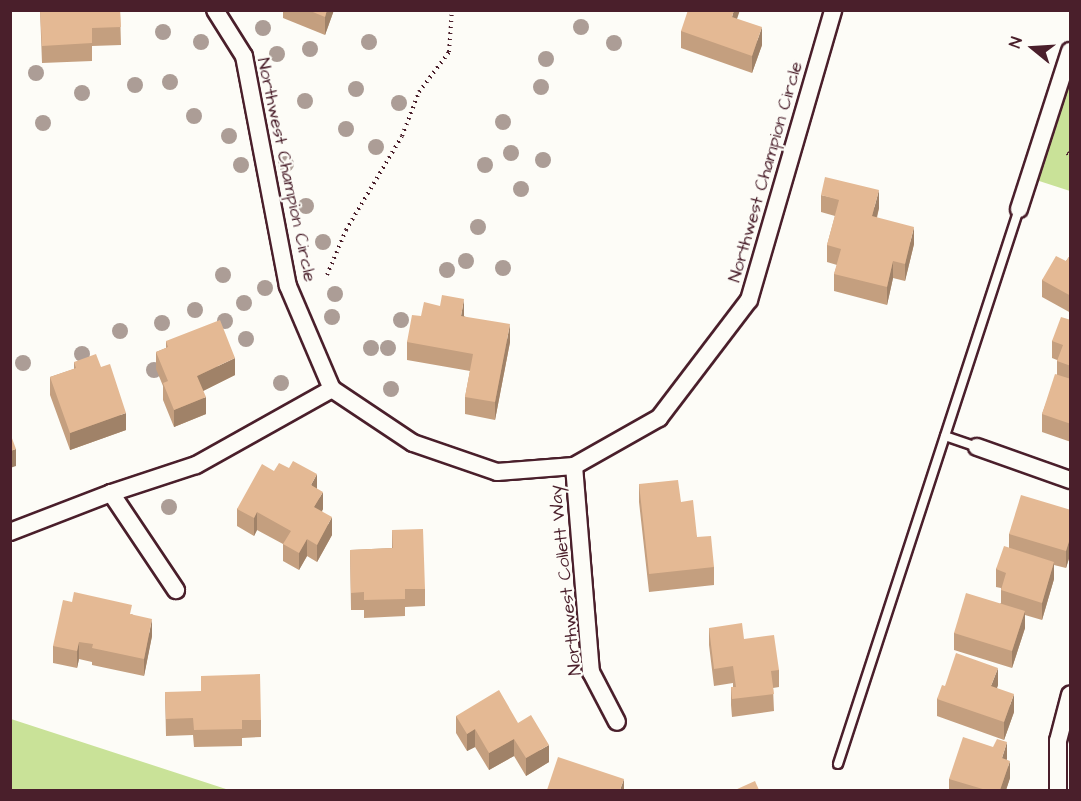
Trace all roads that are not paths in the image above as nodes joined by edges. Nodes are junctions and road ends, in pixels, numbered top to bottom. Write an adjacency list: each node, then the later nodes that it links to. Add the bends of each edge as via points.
1 (214, 10): 5 (street, Northwest Champion Circle, via 244,56 288,286)
2 (834, 10): 8 (street, Northwest Champion Circle, via 749,300 659,418)
3 (1071, 51): 4 (street)
4 (1019, 209): 6 (lane)
5 (332, 389): 8 (street, Northwest Champion Circle, via 413,443 497,472); 10 (street, via 195,465)
6 (945, 436): 7 (lane); 15 (lane)
7 (977, 447): 9 (street)
8 (574, 466): 14 (street, Northwest Collett Way, via 591,672)
9 (1071, 480)
10 (111, 493): 11 (street); 12 (street)
11 (10, 532)
12 (176, 590)
13 (1071, 695): 16 (street, via 1058,741)
14 (617, 722)
15 (838, 764)
16 (1058, 790)

